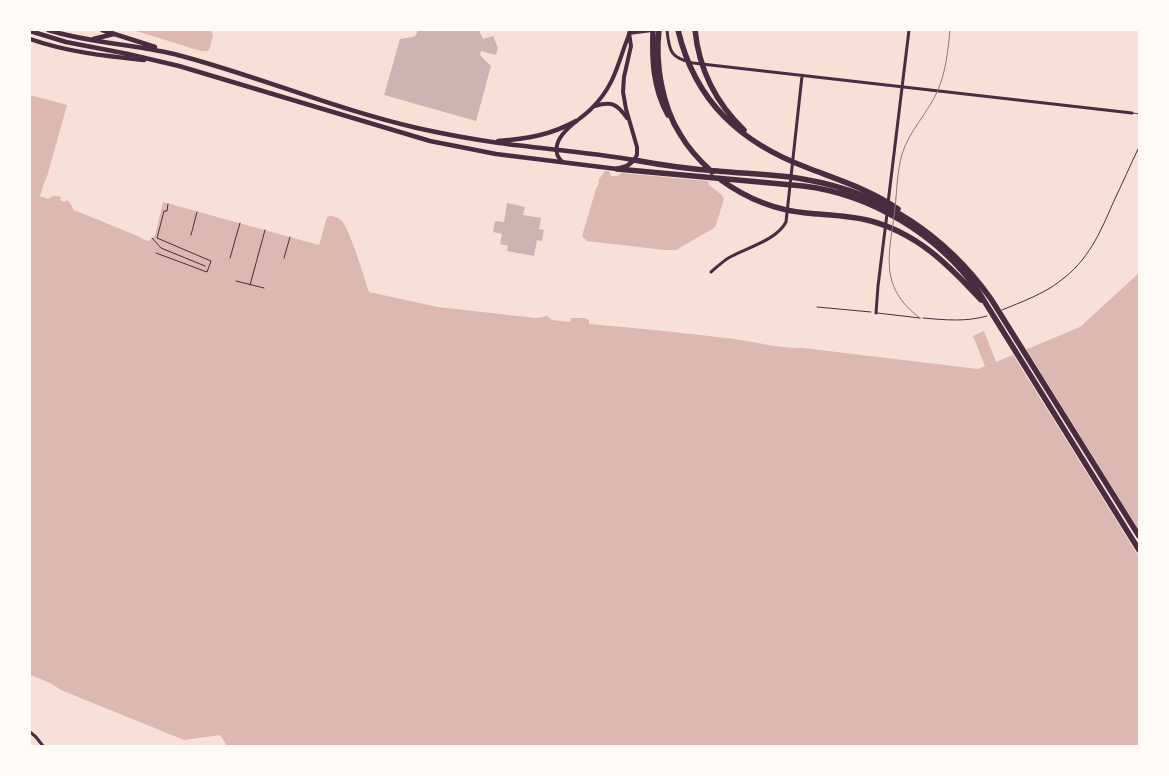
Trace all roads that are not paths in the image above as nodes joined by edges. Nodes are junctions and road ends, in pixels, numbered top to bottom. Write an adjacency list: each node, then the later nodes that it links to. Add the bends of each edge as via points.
1 (48, 30): 13 (main road)
2 (102, 30): 10 (main road)
3 (652, 30): 11 (street); 23 (highway, via 656,83 663,106)
4 (660, 30): 23 (highway, via 660,76)
5 (667, 30): 16 (street, via 671,52 688,62)
6 (678, 30): 27 (highway, via 690,66 711,101 739,130)
7 (695, 30): 27 (highway, via 703,68 720,102 744,130)
8 (909, 30): 17 (street)
9 (30, 31): 15 (main road, via 72,44)
10 (116, 32): 13 (main road); 14 (main road)
11 (630, 32): 18 (street, via 613,80); 22 (street, via 631,46 623,92)
12 (30, 38): 15 (main road, via 86,54)
13 (84, 39): 14 (main road)
14 (177, 55): 24 (main road, via 382,119)
15 (161, 61): 29 (main road, via 430,141)
16 (802, 76): 17 (street); 32 (street, via 785,226 761,243 730,257)
17 (902, 87): 19 (street); 33 (street)
18 (593, 107): 21 (street); 22 (street, via 614,104)
19 (1132, 113): 20 (lane)
20 (1139, 114)
21 (576, 121): 24 (main road, via 533,138); 26 (street, via 560,138)
22 (629, 122): 28 (street, via 638,150)
23 (677, 130): 34 (highway, via 713,172 753,199 795,212 867,220 911,237 952,270)
24 (481, 140): 26 (main road)
25 (1139, 147): 34 (lane, via 1094,244 1075,268 1055,285)
26 (557, 149): 28 (main road); 29 (street)
27 (773, 153): 31 (highway, via 870,193 891,204)
28 (634, 160): 30 (main road); 31 (highway, via 805,179 830,185 855,192 894,210)
29 (563, 162): 30 (main road)
30 (617, 169): 34 (highway, via 803,186 859,200 925,237 949,258 975,286)
31 (924, 230): 36 (highway, via 970,271 991,299)
32 (712, 272)
33 (876, 313): 35 (lane)
34 (991, 316): 37 (highway)
35 (920, 318)
36 (1139, 536)
37 (1139, 550)
38 (30, 732): 39 (street)
39 (43, 746)

